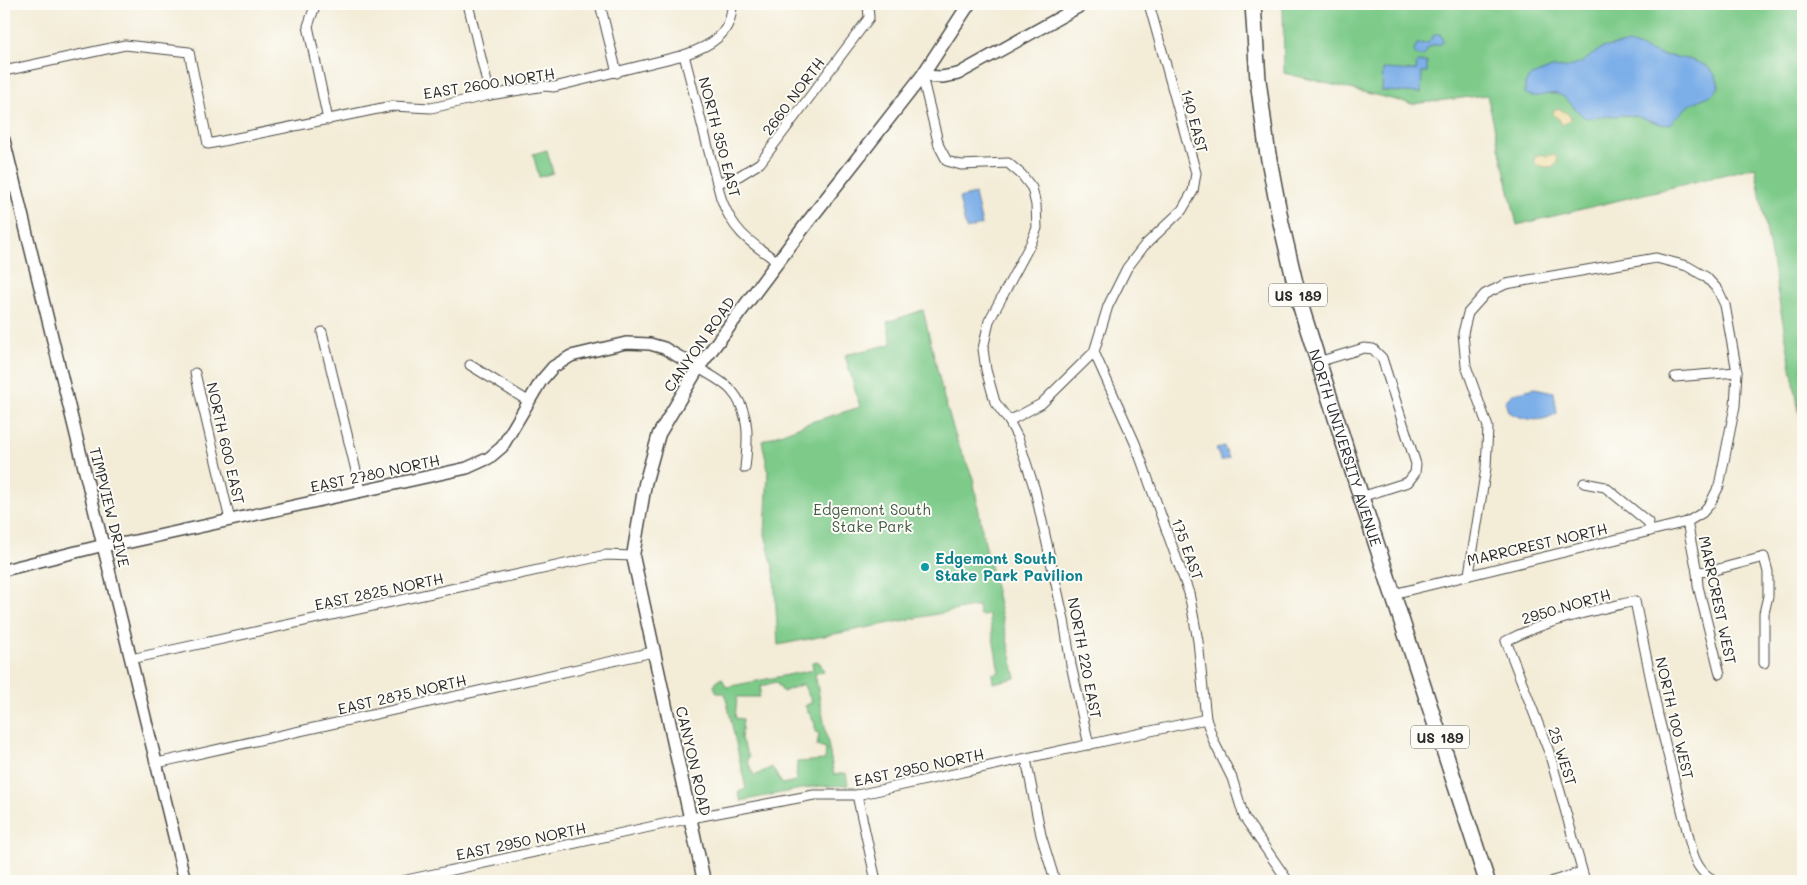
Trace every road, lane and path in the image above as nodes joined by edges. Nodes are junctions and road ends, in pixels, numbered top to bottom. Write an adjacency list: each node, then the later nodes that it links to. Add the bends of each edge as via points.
1 (468, 4): 14 (street)
2 (600, 4): 12 (street)
3 (732, 4): 10 (street, EAST 2600 NORTH, via 729,20 714,42)
4 (868, 4): 17 (street, 2660 NORTH, via 869,18 760,163 739,176)
5 (969, 4): 13 (main road, CANYON ROAD)
6 (1084, 4): 13 (street, via 958,74 942,78)
7 (1149, 4): 21 (street, 140 EAST, via 1196,173 1193,190 1182,210 1144,246 1127,268 1108,306)
8 (1253, 4): 22 (highway, NORTH UNIVERSITY AVENUE / US 189, via 1258,80 1272,177 1293,276)
9 (315, 6): 15 (street, via 308,26)
10 (684, 55): 12 (street, EAST 2600 NORTH); 17 (street, NORTH 350 EAST)
11 (4, 71): 15 (street, EAST 2600 NORTH, via 125,45 189,52 208,144)
12 (617, 73): 14 (street, EAST 2600 NORTH, via 554,87)
13 (922, 76): 19 (main road, CANYON ROAD); 29 (street, NORTH 220 EAST, via 939,146 947,161 961,165 1008,163 1032,188 1037,228 989,321 984,349 995,402)
14 (490, 95): 15 (street, EAST 2600 NORTH, via 431,108 392,106)
15 (328, 120)
16 (4, 140): 18 (street, TIMPVIEW DRIVE)
17 (717, 183): 19 (street, NORTH 350 EAST, via 727,215 735,227)
18 (10, 188): 37 (street, TIMPVIEW DRIVE)
19 (778, 262): 24 (main road, CANYON ROAD)
20 (322, 332): 32 (street)
21 (1094, 352): 29 (street, via 1041,404); 49 (street, 175 EAST, via 1135,442 1189,593 1198,641)
22 (1318, 362): 33 (highway, NORTH UNIVERSITY AVENUE / US 189); 33 (street, via 1364,348 1373,349 1382,358 1416,464 1415,473 1408,482)
23 (470, 365): 28 (street)
24 (698, 368): 28 (street, EAST 2780 NORTH, via 664,348 626,343 561,361 548,372); 30 (street, via 730,390 740,403 747,422); 38 (main road, CANYON ROAD, via 659,434 644,484)
25 (1737, 372): 27 (street); 35 (street, MARRCREST WEST, via 1735,406 1719,486 1710,504); 41 (street, MARRCREST WEST, via 1725,305 1718,290 1706,277 1687,266 1656,258 1506,284 1485,294 1468,313 1462,333 1466,366 1488,427 1486,468)
26 (195, 373): 34 (street, NORTH 600 EAST)
27 (1675, 377)
28 (528, 401): 32 (street, EAST 2780 NORTH, via 502,447 480,464)
29 (1009, 420): 50 (street, NORTH 220 EAST, via 1035,490)
30 (745, 468)
31 (1584, 483): 36 (street, via 1605,487 1648,522)
32 (361, 491): 34 (street, EAST 2780 NORTH)
33 (1361, 497): 42 (highway, NORTH UNIVERSITY AVENUE / US 189)
34 (230, 520): 37 (street, EAST 2780 NORTH)
35 (1687, 522): 36 (street, MARRCREST NORTH); 40 (street, MARRCREST WEST)
36 (1650, 531): 41 (street, MARRCREST NORTH)
37 (104, 545): 39 (street, EAST 2780 NORTH); 46 (street, TIMPVIEW DRIVE)
38 (633, 556): 45 (main road, CANYON ROAD); 46 (street, EAST 2825 NORTH, via 606,555)
39 (4, 570)
40 (1697, 572): 47 (street, via 1764,557 1768,572); 48 (street, MARRCREST WEST)
41 (1469, 574): 42 (street, MARRCREST NORTH)
42 (1393, 594): 62 (highway, NORTH UNIVERSITY AVENUE / US 189)
43 (1635, 601): 44 (street, 2950 NORTH, via 1527,630); 65 (street, NORTH 100 WEST, via 1658,715 1696,862 1706,875)
44 (1506, 641): 55 (street, 25 WEST, via 1549,752)
45 (653, 652): 52 (street, EAST 2875 NORTH); 54 (main road, CANYON ROAD)
46 (132, 659): 52 (street, TIMPVIEW DRIVE)
47 (1764, 663)
48 (1720, 674)
49 (1206, 719): 50 (street, EAST 2950 NORTH); 61 (street, 175 EAST, via 1232,778 1244,817)
50 (1089, 745): 51 (street, EAST 2950 NORTH)
51 (1026, 759): 53 (street, EAST 2950 NORTH); 60 (street, via 1041,835)
52 (157, 764): 56 (street, TIMPVIEW DRIVE)
53 (857, 795): 54 (street, EAST 2950 NORTH, via 814,795); 59 (street)
54 (691, 818): 57 (street, EAST 2950 NORTH); 58 (main road, CANYON ROAD)
55 (1582, 872): 63 (street); 64 (street, 25 WEST)
56 (185, 881)
57 (402, 881)
58 (704, 881)
59 (876, 881)
60 (1055, 881)
61 (1288, 881)
62 (1487, 881)
63 (1553, 881)
64 (1585, 881)
65 (1716, 881)

